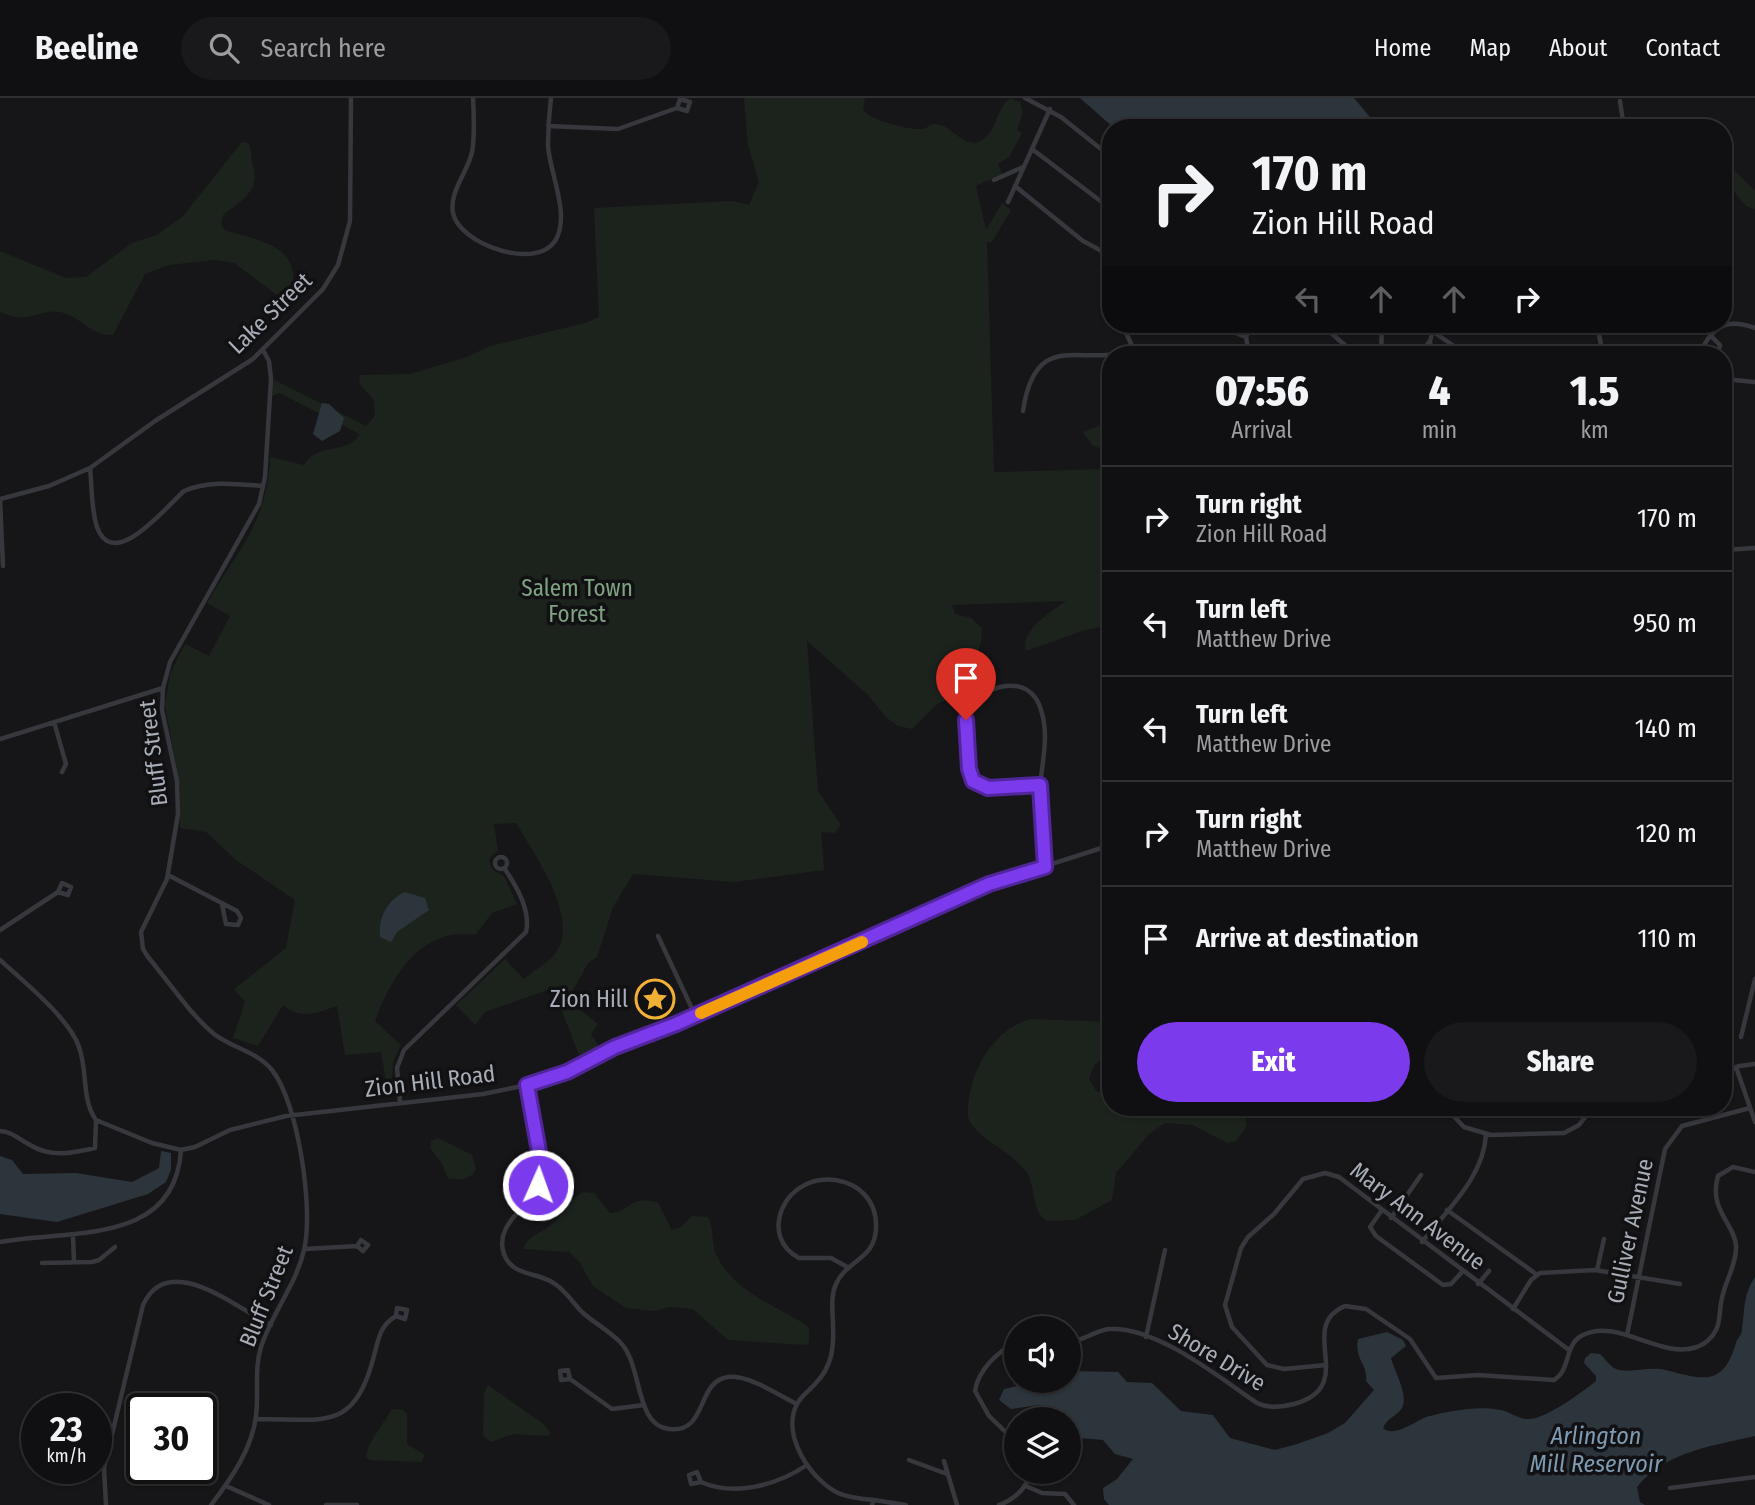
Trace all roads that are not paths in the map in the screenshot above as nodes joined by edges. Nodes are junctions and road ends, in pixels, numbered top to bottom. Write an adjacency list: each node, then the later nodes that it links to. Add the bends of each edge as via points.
1 (351, 98): 34 (street, Lake Street, via 351,212 341,257 323,289)
2 (473, 98): 9 (street, via 472,151 453,205 461,229 516,254 543,252 556,240 561,218)
3 (551, 98): 9 (street)
4 (1025, 98): 7 (street)
5 (1620, 101): 8 (street)
6 (677, 108): 9 (street, via 618,130)
7 (1050, 109): 10 (street); 11 (street)
8 (1623, 119)
9 (548, 127)
10 (1032, 149): 12 (street); 16 (street)
11 (1102, 150)
12 (1024, 167): 13 (street); 14 (street)
13 (993, 180)
14 (1015, 186): 15 (street); 17 (street)
15 (1008, 202)
16 (1102, 202)
17 (1102, 251)
18 (1732, 322): 19 (street)
19 (1755, 328)
20 (1331, 333): 28 (street)
21 (1432, 333): 26 (street)
22 (1436, 333): 31 (street)
23 (1713, 333): 24 (street)
24 (1710, 335): 32 (street); 33 (street)
25 (1246, 337): 27 (street)
26 (1430, 341): 29 (street); 30 (street)
27 (1248, 346)
28 (1346, 346)
29 (1426, 346)
30 (1431, 346)
31 (1454, 346)
32 (1704, 346)
33 (1720, 346)
34 (263, 350): 39 (street, Lake Street); 40 (street, Bluff Street, via 271,379)
35 (1102, 353): 38 (street, via 1049,361 1030,380)
36 (1732, 380): 37 (street)
37 (1755, 382)
38 (1023, 411)
39 (90, 468): 40 (street, via 97,526 116,544 133,538 184,491 220,484); 41 (street, Lake Street, via 62,482)
40 (264, 486): 45 (street, Bluff Street, via 252,521 170,662)
41 (0, 499): 44 (street)
42 (1755, 548): 43 (street)
43 (1732, 549)
44 (3, 566)
45 (163, 688): 46 (street); 53 (street, Bluff Street, via 162,710 178,790)
46 (54, 722): 47 (street); 48 (street, via 66,764)
47 (0, 738)
48 (62, 772)
49 (1040, 785): 49 (street, via 1045,755 1038,702 1019,687 994,688 967,713 972,779 988,788); 51 (street)
50 (1102, 848): 51 (street, Zion Hill Road)
51 (1045, 867): 60 (street, Zion Hill Road, via 989,884)
52 (504, 868): 66 (street, via 520,895 526,932 404,1050 397,1068)
53 (168, 875): 55 (street); 69 (street, Bluff Street, via 141,932 143,949 211,1031 273,1071)
54 (58, 892): 56 (street)
55 (222, 904): 55 (street, via 240,914 238,925 226,925)
56 (0, 930)
57 (658, 936): 60 (street)
58 (0, 960): 73 (street, via 72,1032 82,1058 88,1104)
59 (1755, 979): 61 (street)
60 (695, 1015): 65 (street, Zion Hill Road)
61 (1741, 1037)
62 (1755, 1064): 63 (street)
63 (1736, 1067): 64 (street); 67 (street)
64 (1732, 1069)
65 (527, 1085): 66 (street, Zion Hill Road); 112 (street, via 540,1178 505,1230 504,1255 517,1269 561,1288 621,1343 635,1366)
66 (400, 1102): 69 (street, Zion Hill Road)
67 (1750, 1108): 68 (street, Gulliver Avenue); 74 (street)
68 (1732, 1113)
69 (293, 1116): 77 (street, Zion Hill Road, via 230,1130); 89 (street, Bluff Street, via 305,1202)
70 (1454, 1116): 76 (street)
71 (1586, 1116): 76 (street, via 1564,1133)
72 (1720, 1116): 98 (street, Gulliver Avenue, via 1682,1126 1668,1144)
73 (96, 1120): 75 (street, via 96,1148 71,1153 47,1153 12,1132); 77 (street)
74 (1755, 1122)
75 (0, 1131)
76 (1486, 1135): 81 (street, via 1480,1164)
77 (181, 1150): 83 (street, via 175,1185 150,1212)
78 (1755, 1172): 104 (street, via 1729,1167 1717,1180 1720,1211 1736,1245 1714,1334 1691,1349)
79 (1421, 1175): 82 (street)
80 (1382, 1210): 82 (street, Mary Ann Avenue); 96 (street, via 1370,1227 1372,1233 1446,1286); 109 (street, Mary Ann Avenue, via 1334,1174 1311,1175 1241,1248 1225,1304 1242,1339 1275,1368)
81 (1447, 1210): 85 (street); 97 (street)
82 (1391, 1217): 85 (street, Mary Ann Avenue)
83 (73, 1236): 86 (street); 91 (street)
84 (1604, 1239): 95 (street)
85 (1422, 1241): 96 (street, Mary Ann Avenue)
86 (0, 1242)
87 (357, 1246): 89 (street)
88 (115, 1247): 91 (street, via 99,1260)
89 (305, 1249): 103 (street, Bluff Street)
90 (1165, 1250): 105 (street)
91 (74, 1262): 92 (street)
92 (42, 1263)
93 (849, 1268): 93 (street, via 864,1256 874,1239 877,1224 872,1204 845,1181 807,1183 781,1212 782,1243 799,1258 831,1258); 111 (street, via 838,1279 833,1294 830,1362)
94 (1489, 1270): 99 (street)
95 (1597, 1270): 97 (street); 98 (street)
96 (1462, 1272): 99 (street, Mary Ann Avenue)
97 (1536, 1275): 101 (street)
98 (1637, 1276): 100 (street); 104 (street, Gulliver Avenue)
99 (1478, 1284): 101 (street, Mary Ann Avenue)
100 (1680, 1284)
101 (1513, 1309): 108 (street, Mary Ann Avenue)
102 (396, 1316): 113 (street, via 383,1325 365,1389 347,1409 326,1419)
103 (271, 1325): 113 (street, Bluff Street, via 259,1357); 125 (street, via 182,1280 153,1289 141,1312 104,1468)
104 (1627, 1336): 108 (street, via 1586,1334)
105 (1146, 1337): 106 (street, Shore Drive, via 1109,1329); 109 (street, Shore Drive, via 1186,1355 1265,1406 1291,1404 1314,1395 1326,1382)
106 (1081, 1338)
107 (1004, 1349): 114 (street, via 981,1373 975,1391)
108 (1569, 1350): 109 (street, Shore Drive, via 1561,1375 1550,1382 1478,1375 1439,1379 1430,1374 1410,1339 1371,1312 1347,1306 1334,1313 1325,1330)
109 (1326, 1365)
110 (570, 1379): 112 (street, via 611,1409)
111 (797, 1404): 112 (street, via 729,1377 714,1383 699,1415 679,1429 653,1422); 117 (street, via 794,1430)
112 (644, 1405)
113 (256, 1419): 121 (street, Bluff Street)
114 (1004, 1431)
115 (909, 1460): 118 (street)
116 (944, 1461): 118 (street)
117 (807, 1465): 120 (street, via 790,1477 750,1486 718,1488); 124 (street, via 839,1494)
118 (947, 1474): 131 (street)
119 (1755, 1477): 123 (street)
120 (701, 1482)
121 (226, 1486): 126 (street, Bluff Street); 127 (street)
122 (1026, 1486): 132 (street); 133 (street, via 1042,1493 1065,1494)
123 (1670, 1488)
124 (873, 1503): 130 (street)
125 (106, 1505)
126 (211, 1505)
127 (269, 1505)
128 (326, 1505): 129 (street)
129 (357, 1505)
130 (905, 1505)
131 (957, 1505)
132 (999, 1505)
133 (1074, 1505)

